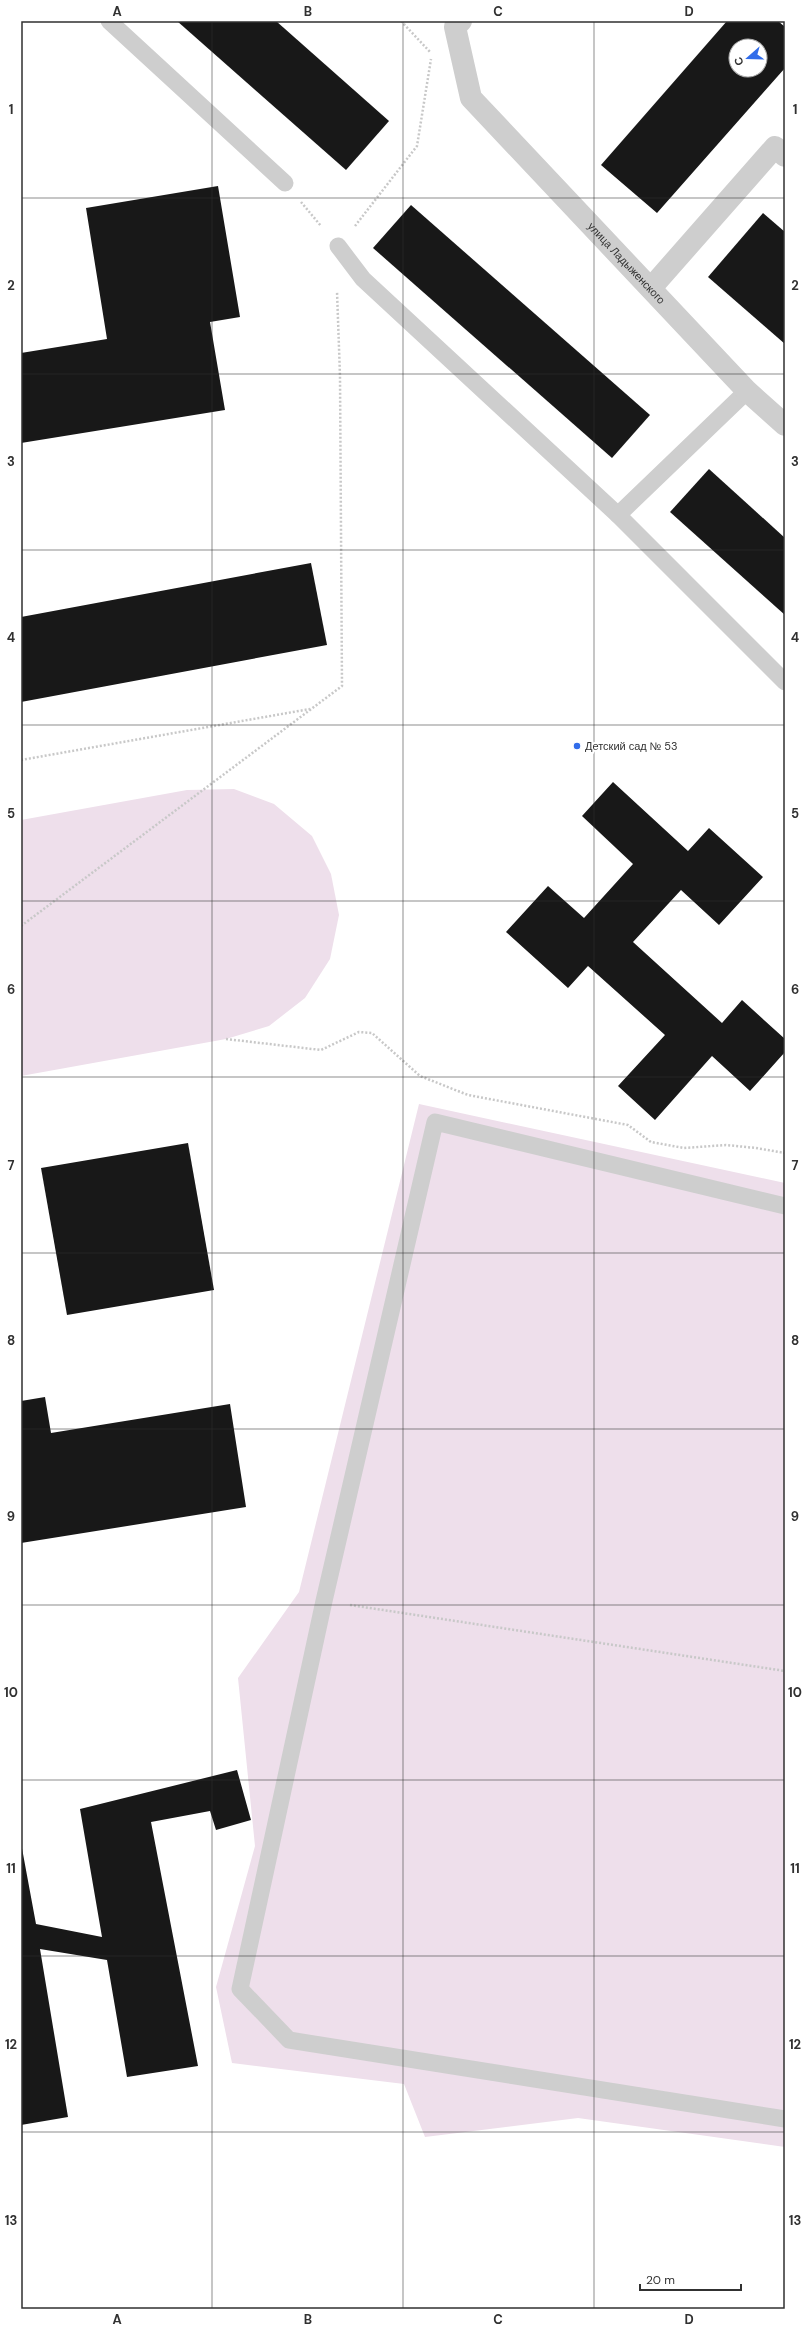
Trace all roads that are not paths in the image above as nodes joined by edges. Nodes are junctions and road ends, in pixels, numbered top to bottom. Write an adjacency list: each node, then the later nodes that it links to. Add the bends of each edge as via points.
1 (109, 21): 4 (lane)
2 (461, 21): 6 (street, улица Ладыженского, via 455,27 471,98)
3 (782, 146): 6 (street)
4 (285, 183)
5 (338, 246): 9 (lane, via 363,279)
6 (651, 288): 7 (street, улица Ладыженского)
7 (747, 391): 8 (street, улица Ладыженского); 9 (lane)
8 (785, 425)
9 (618, 515): 10 (lane)
10 (785, 682)
11 (785, 1206): 12 (lane, via 435,1122 324,1601 240,1989 289,2040)
12 (785, 2119)

